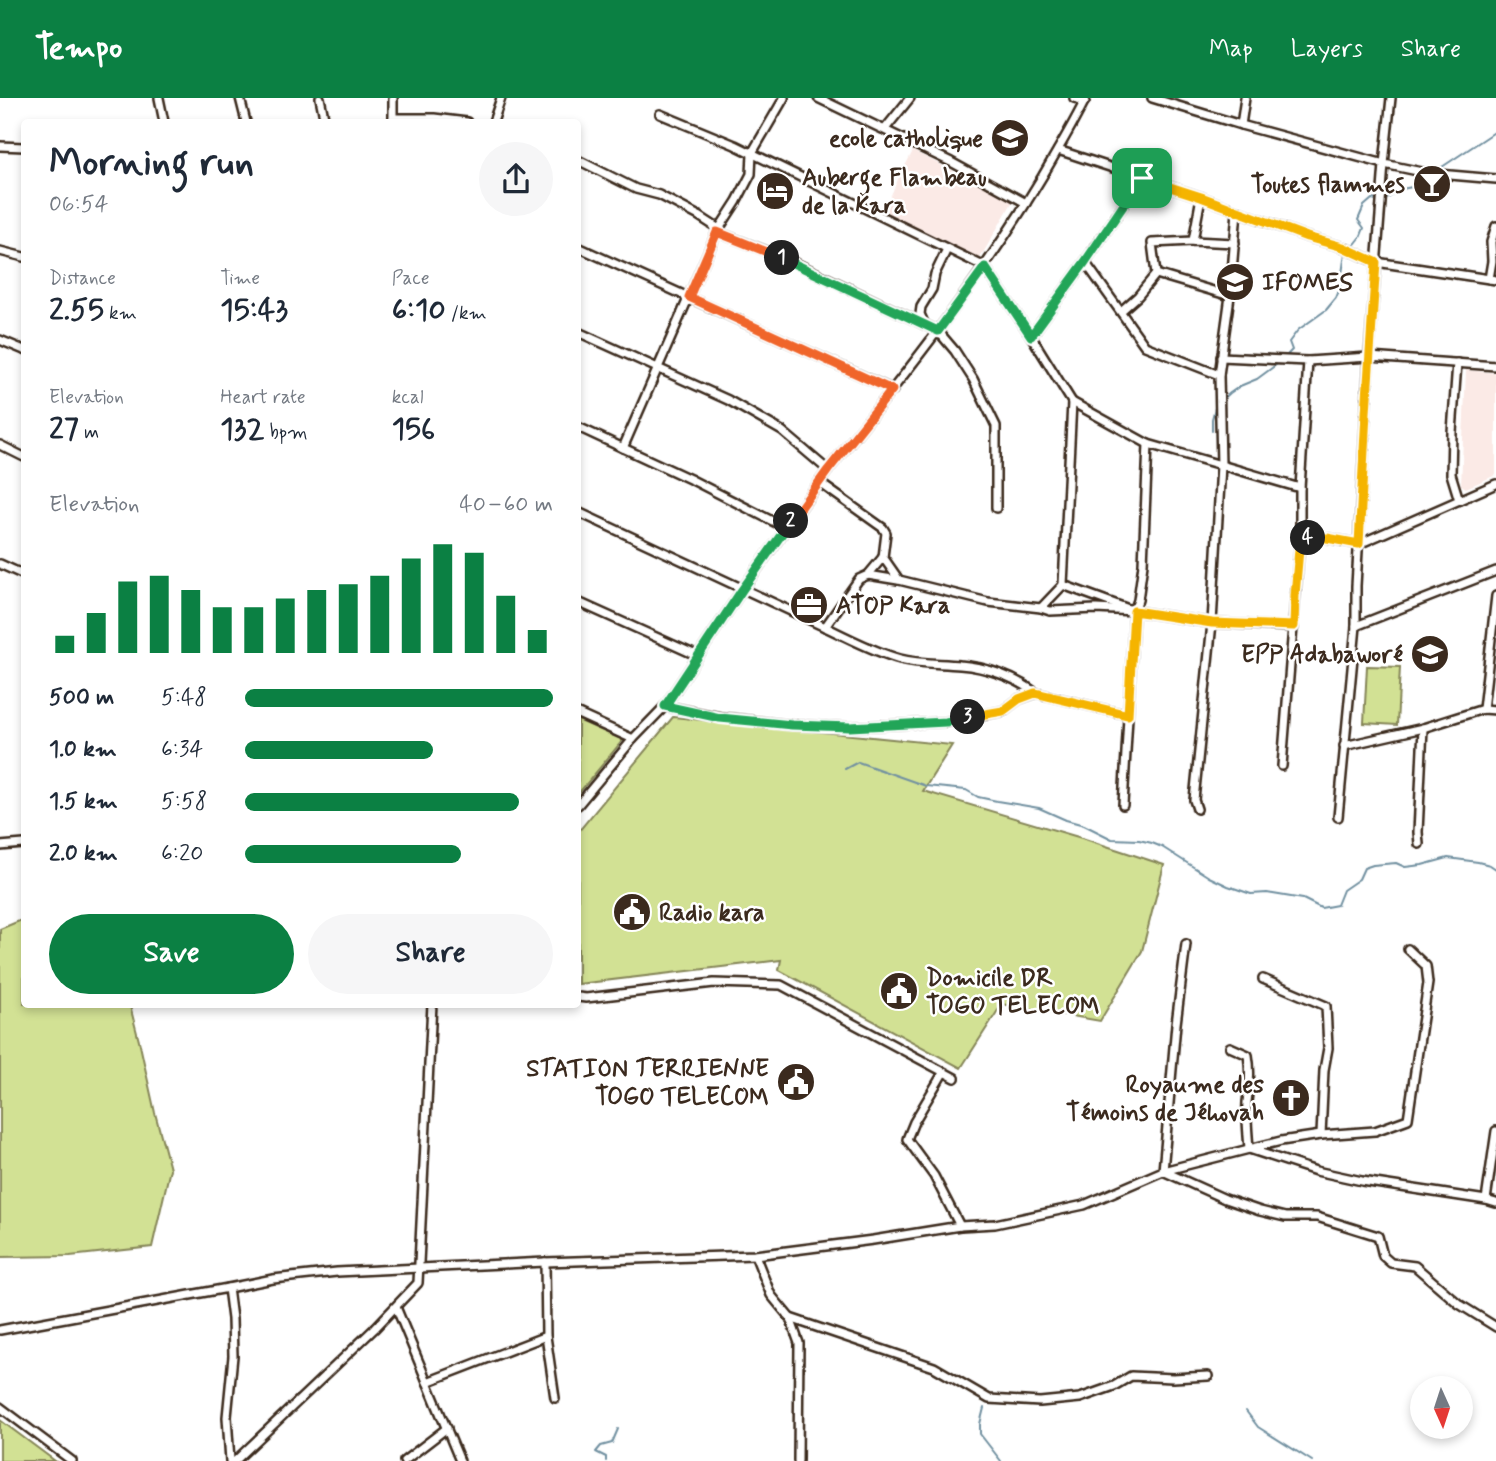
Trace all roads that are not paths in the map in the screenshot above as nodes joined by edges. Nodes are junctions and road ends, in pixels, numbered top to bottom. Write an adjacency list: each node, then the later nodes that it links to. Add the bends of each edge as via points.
1 (159, 98): 15 (street)
2 (240, 98): 16 (street)
3 (320, 98): 17 (street)
4 (393, 98): 18 (street)
5 (501, 98): 21 (street)
6 (784, 98): 27 (street)
7 (818, 98): 23 (street)
8 (910, 98): 23 (street)
9 (1074, 98): 13 (street)
10 (1152, 98): 22 (street)
11 (1245, 98): 22 (street)
12 (1391, 98): 29 (street)
13 (1085, 99): 26 (street)
14 (660, 114): 27 (street)
15 (163, 119)
16 (245, 119)
17 (324, 119)
18 (393, 119)
19 (414, 119): 20 (street)
20 (442, 119)
21 (494, 119)
22 (1241, 125): 29 (street)
23 (886, 129): 33 (street)
24 (0, 146): 25 (street)
25 (21, 148)
26 (1058, 150): 30 (street); 33 (street)
27 (752, 153): 36 (street, via 751,174); 40 (street)
28 (581, 161): 36 (street, via 659,195)
29 (1384, 164): 31 (street); 44 (street)
30 (1142, 178): 32 (street); 43 (street)
31 (1496, 179)
32 (1201, 197): 34 (street); 37 (street)
33 (1026, 203): 45 (street)
34 (1237, 211): 38 (street); 44 (street)
35 (1496, 226): 47 (street, via 1491,242)
36 (718, 231): 49 (street); 51 (street)
37 (1193, 241): 38 (street); 46 (street, via 1152,243)
38 (1235, 243): 48 (street)
39 (581, 248): 49 (street)
40 (947, 249): 45 (street); 51 (street, via 921,307)
41 (0, 251): 42 (street)
42 (21, 255)
43 (1085, 262): 50 (street); 54 (street)
44 (1376, 262): 47 (street); 58 (street)
45 (985, 267): 52 (street); 54 (street)
46 (1156, 274): 48 (street); 50 (street)
47 (1492, 279)
48 (1230, 296): 57 (street)
49 (689, 297): 62 (street); 64 (street)
50 (1121, 311): 63 (street, via 1145,346)
51 (925, 325): 52 (street)
52 (938, 331): 64 (street); 77 (street, via 973,379 996,426)
53 (581, 333): 62 (street)
54 (1031, 336): 65 (street)
55 (0, 340): 56 (street)
56 (21, 349)
57 (1221, 357): 59 (street); 63 (street)
58 (1369, 357): 59 (street); 60 (street); 81 (street)
59 (1308, 361): 75 (street)
60 (1457, 363): 61 (street); 76 (street, via 1451,474)
61 (1496, 366)
62 (658, 368): 69 (street); 72 (street, via 729,400 782,431)
63 (1219, 375): 71 (street)
64 (892, 390): 72 (street)
65 (1072, 402): 67 (street); 88 (street)
66 (581, 428): 69 (street)
67 (1148, 444): 71 (street); 93 (street, via 1143,564)
68 (0, 445): 70 (street)
69 (623, 448): 79 (street)
70 (21, 456)
71 (1220, 465): 75 (street); 94 (street)
72 (828, 470): 73 (street)
73 (820, 483): 79 (street); 82 (street, via 883,528)
74 (1496, 484): 76 (street)
75 (1300, 488): 80 (street)
76 (1459, 500): 81 (street)
77 (996, 508)
78 (581, 514): 89 (street)
79 (786, 527): 89 (street)
80 (1300, 538): 81 (street); 95 (street)
81 (1359, 544): 96 (street)
82 (883, 557): 86 (street); 87 (street)
83 (0, 564): 85 (street)
84 (1496, 571): 96 (street)
85 (21, 574)
86 (868, 575): 87 (street); 97 (street, via 859,579)
87 (898, 580): 92 (street, via 988,602)
88 (1063, 585): 92 (street); 93 (street)
89 (742, 590): 97 (street); 98 (street)
90 (1496, 596): 101 (street)
91 (581, 603): 98 (street)
92 (1041, 608): 93 (street)
93 (1134, 611): 94 (street); 104 (street)
94 (1212, 623): 95 (street); 111 (street, via 1194,800)
95 (1294, 626): 108 (street)
96 (1356, 626): 107 (street)
97 (825, 627): 99 (street, via 900,659 988,670)
98 (698, 656): 100 (street)
99 (1035, 693): 100 (street, via 1003,711 946,722 850,727 720,718); 104 (street)
100 (665, 706): 106 (street)
101 (1483, 709): 102 (street); 105 (street)
102 (1496, 710)
103 (581, 715): 106 (street)
104 (1128, 715): 110 (street)
105 (1423, 727): 107 (street); 114 (street)
106 (633, 739): 109 (street)
107 (1344, 746): 112 (street)
108 (1282, 766)
109 (581, 801)
110 (1123, 805)
111 (1197, 809)
112 (1338, 817)
113 (21, 844): 115 (street)
114 (1419, 844)
115 (0, 846)
116 (1186, 944): 127 (street)
117 (1408, 948): 125 (street, via 1426,966 1428,983 1408,1119 1375,1131)
118 (1263, 979): 125 (street, via 1326,1006 1328,1048)
119 (581, 997): 122 (street, via 714,983 780,985)
120 (432, 1008): 133 (street)
121 (1230, 1047): 126 (street, via 1248,1055 1249,1060)
122 (943, 1073): 123 (street); 130 (street, via 907,1139 934,1176)
123 (955, 1078)
124 (1496, 1131): 128 (street)
125 (1321, 1135): 126 (street)
126 (1249, 1149): 127 (street); 128 (street, via 1351,1179)
127 (1163, 1171): 130 (street, via 1084,1205 995,1224); 137 (street, via 1260,1211 1317,1217 1378,1236 1383,1256 1391,1263 1415,1266 1459,1304)
128 (1486, 1199): 129 (street)
129 (1496, 1203)
130 (960, 1226): 131 (street)
131 (755, 1255): 132 (street); 136 (street, via 771,1295)
132 (545, 1262): 133 (street); 139 (street)
133 (420, 1269): 134 (street, via 311,1275); 135 (street, via 418,1283)
134 (228, 1288): 138 (street); 146 (street, via 233,1356 227,1417)
135 (396, 1307): 141 (street); 146 (street)
136 (790, 1318): 140 (street, via 934,1367 989,1399 1040,1402 1080,1398 1132,1376); 149 (street, via 799,1343)
137 (1496, 1327)
138 (0, 1330)
139 (546, 1336): 141 (street); 142 (street)
140 (1208, 1377)
141 (427, 1382): 144 (street)
142 (555, 1398)
143 (0, 1407): 145 (street)
144 (447, 1428): 147 (street); 148 (street)
145 (72, 1461)
146 (233, 1461)
147 (404, 1461)
148 (460, 1461)
149 (798, 1461)

